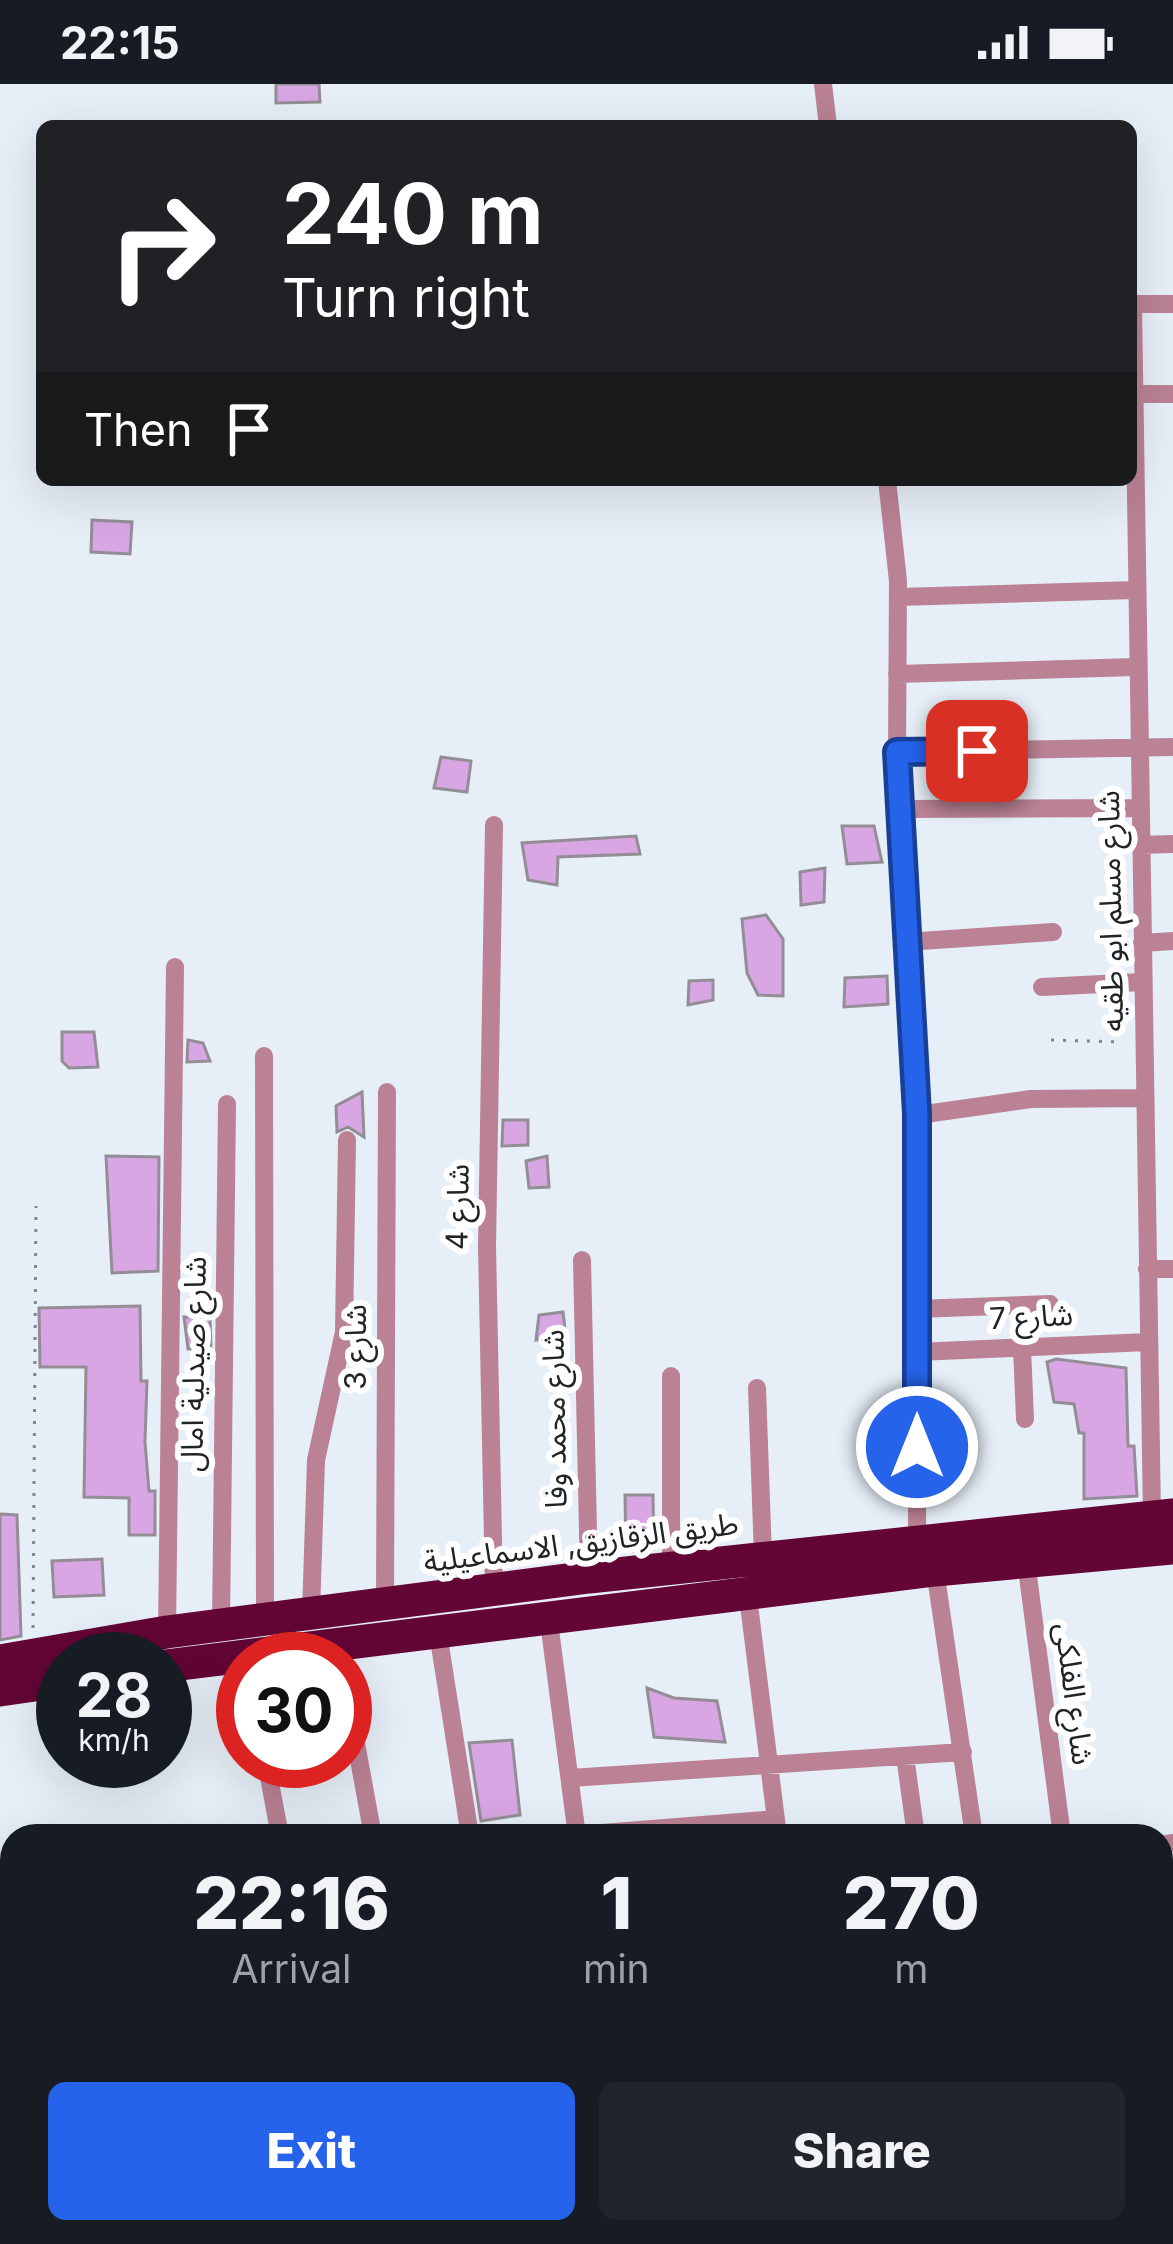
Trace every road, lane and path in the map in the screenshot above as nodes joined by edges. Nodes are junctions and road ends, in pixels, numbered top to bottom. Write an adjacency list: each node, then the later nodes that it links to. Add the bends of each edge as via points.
1 (823, 84): 2 (street)
2 (827, 120)
3 (1137, 304): 4 (street)
4 (1173, 304)
5 (1137, 394): 6 (street)
6 (1173, 394)
7 (887, 486): 10 (street)
8 (1133, 486): 9 (street, شارع مسلم ابو طقيه)
9 (1135, 590): 10 (street); 11 (street, شارع مسلم ابو طقيه)
10 (899, 597): 12 (street)
11 (1136, 667): 12 (street); 14 (street, شارع مسلم ابو طقيه)
12 (897, 674): 15 (street)
13 (1173, 747): 14 (street)
14 (1138, 748): 15 (street); 16 (street, شارع مسلم ابو طقيه)
15 (897, 752): 17 (street)
16 (1139, 808): 17 (street); 20 (street, شارع مسلم ابو طقيه)
17 (900, 809): 23 (street)
18 (494, 825): 56 (street, شارع 4)
19 (1173, 844): 20 (street)
20 (1140, 845): 24 (street, شارع مسلم ابو طقيه)
21 (1053, 932): 23 (street)
22 (1173, 941): 24 (street)
23 (906, 942): 34 (street)
24 (1142, 943): 26 (street, شارع مسلم ابو طقيه)
25 (175, 967): 63 (street)
26 (1142, 982): 27 (street); 29 (street, شارع مسلم ابو طقيه)
27 (1042, 987)
28 (1051, 1040): 29 (path)
29 (1143, 1043): 32 (street, شارع مسلم ابو طقيه)
30 (264, 1056): 60 (street)
31 (387, 1091): 58 (street, شارع 3)
32 (1144, 1098): 34 (street, via 1031,1099); 38 (street, شارع مسلم ابو طقيه)
33 (226, 1104): 62 (street, شارع صيدلية امال)
34 (917, 1114): 41 (street)
35 (347, 1140): 59 (street, via 344,1332 316,1460)
36 (37, 1206): 67 (path)
37 (582, 1260): 54 (street, شارع محمد وفا)
38 (1147, 1269): 39 (street); 42 (street, شارع مسلم ابو طقيه)
39 (1173, 1269)
40 (1049, 1304): 41 (street)
41 (917, 1309): 44 (street)
42 (1148, 1342): 43 (street, شارع 7); 48 (street, شارع مسلم ابو طقيه)
43 (1022, 1348): 44 (street, شارع 7); 47 (street)
44 (917, 1352): 50 (street)
45 (671, 1376): 53 (street)
46 (757, 1388): 51 (street)
47 (1025, 1419)
48 (1162, 1516): 50 (highway, طريق الزقازيق, الاسماعيلية)
49 (1173, 1548): 52 (highway, طريق الزقازيق, الاسماعيلية)
50 (926, 1556): 51 (highway, طريق الزقازيق, الاسماعيلية); 52 (highway, طريق الزقازيق, الاسماعيلية); 57 (highway, طريق الزقازيق, الاسماعيلية); 70 (street)
51 (763, 1557): 53 (highway, طريق الزقازيق, الاسماعيلية)
52 (1026, 1561): 83 (street, شارع الفلكى)
53 (671, 1570): 54 (highway, طريق الزقازيق, الاسماعيلية)
54 (589, 1576): 55 (highway, طريق الزقازيق, الاسماعيلية)
55 (532, 1584): 56 (highway, طريق الزقازيق, الاسماعيلية); 61 (highway)
56 (478, 1591): 58 (highway, طريق الزقازيق, الاسماعيلية); 64 (highway)
57 (748, 1597): 61 (highway, طريق الزقازيق, الاسماعيلية); 72 (street)
58 (385, 1602): 59 (highway, طريق الزقازيق, الاسماعيلية)
59 (311, 1612): 60 (highway, طريق الزقازيق, الاسماعيلية)
60 (266, 1619): 62 (highway, طريق الزقازيق, الاسماعيلية)
61 (542, 1622): 64 (highway, طريق الزقازيق, الاسماعيلية); 73 (street)
62 (221, 1625): 65 (highway, طريق الزقازيق, الاسماعيلية)
63 (166, 1632)
64 (450, 1632): 66 (highway, طريق الزقازيق, الاسماعيلية); 78 (street)
65 (192, 1638)
66 (372, 1645)
67 (16, 1660)
68 (36, 1685): 69 (highway)
69 (0, 1690)
70 (963, 1752): 71 (street); 82 (street)
71 (905, 1756): 72 (street); 81 (street)
72 (769, 1765): 73 (street); 80 (street)
73 (570, 1778): 79 (street)
74 (271, 1788): 76 (street)
75 (364, 1788): 77 (street)
76 (278, 1824)
77 (371, 1824)
78 (469, 1824)
79 (576, 1824)
80 (777, 1824)
81 (914, 1824)
82 (972, 1824)
83 (1060, 1824)

